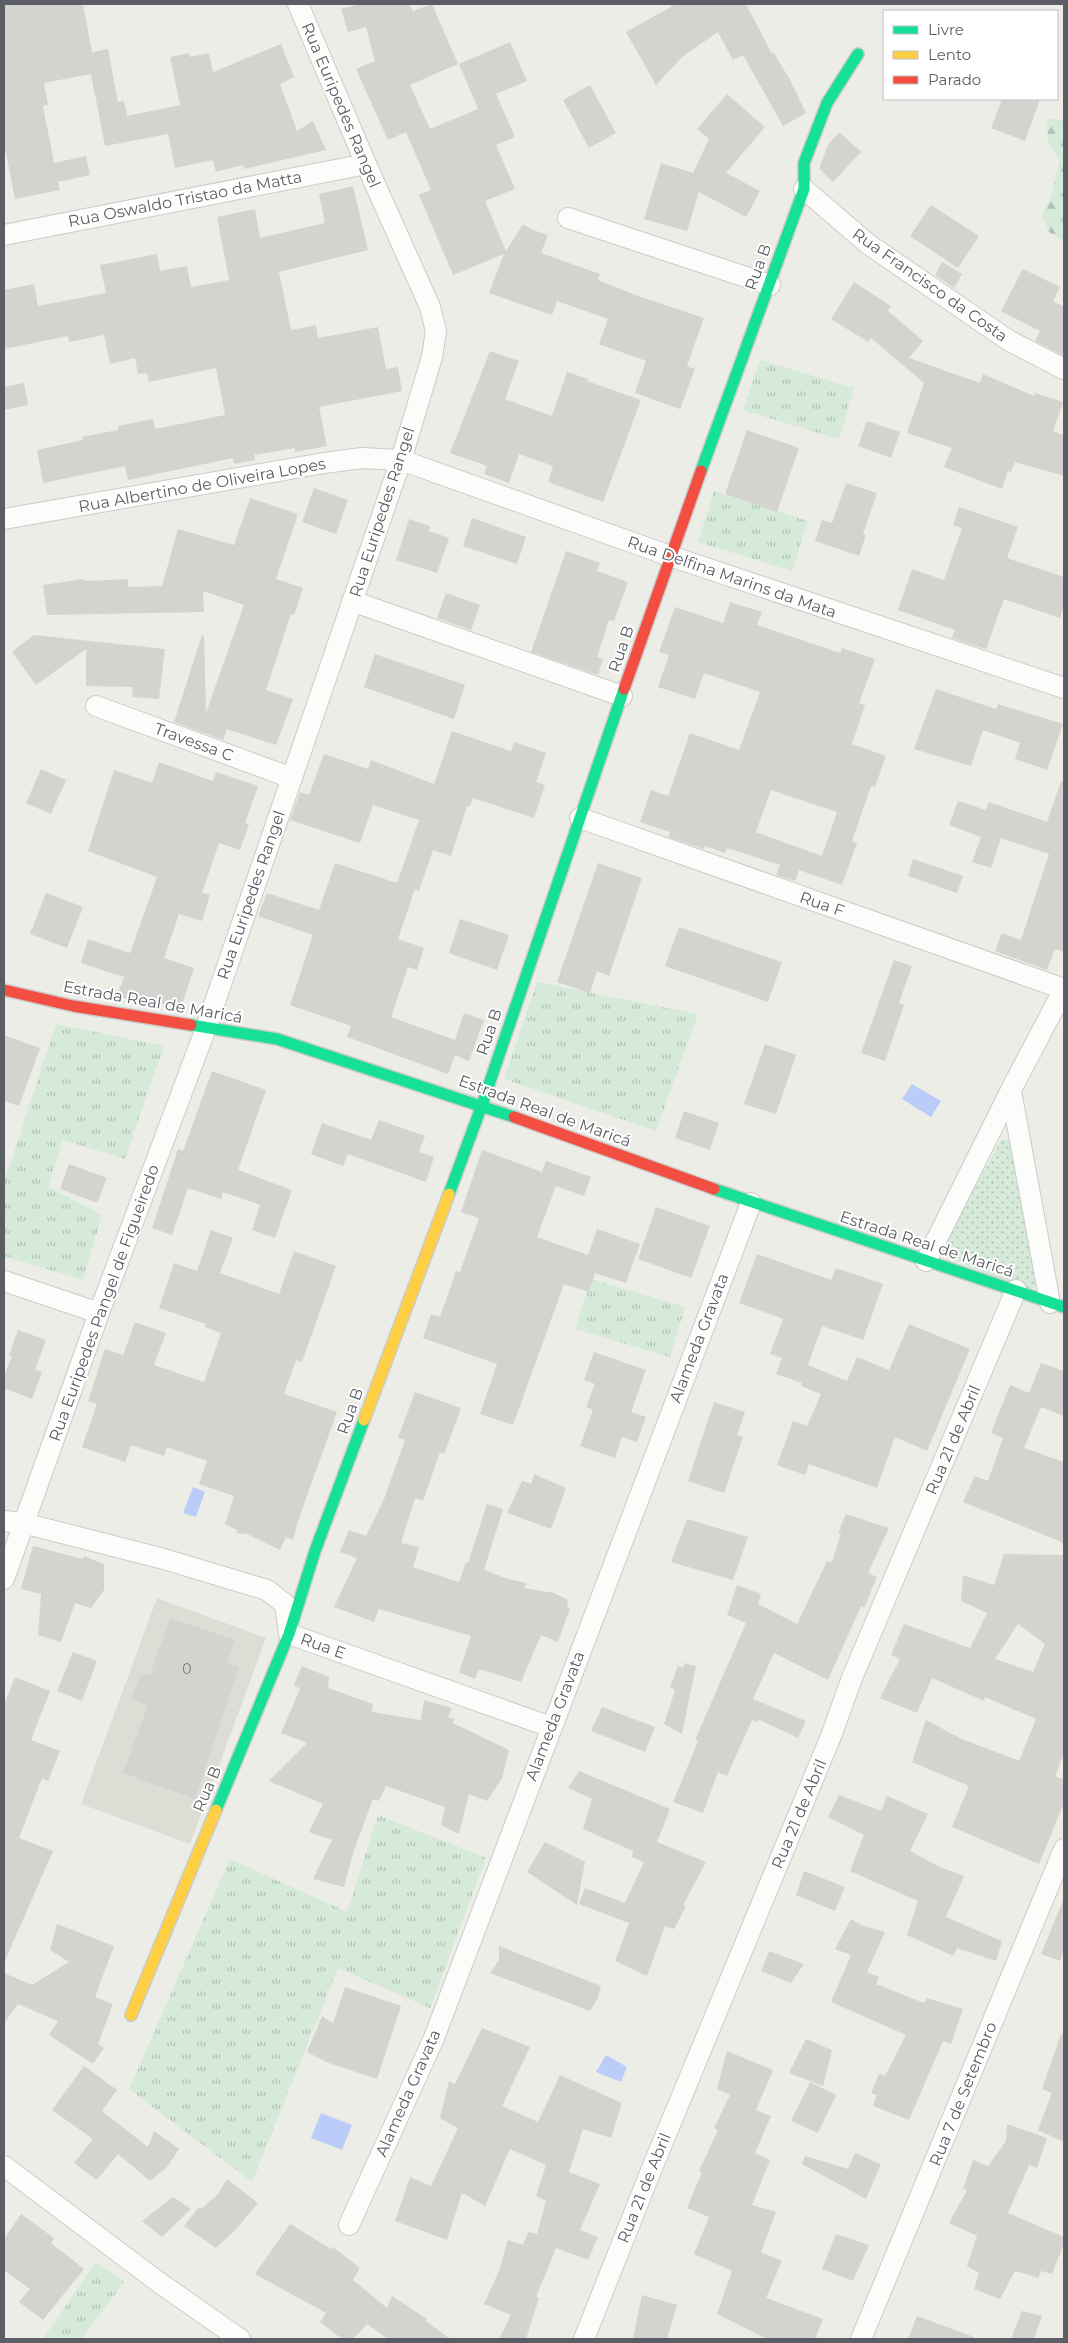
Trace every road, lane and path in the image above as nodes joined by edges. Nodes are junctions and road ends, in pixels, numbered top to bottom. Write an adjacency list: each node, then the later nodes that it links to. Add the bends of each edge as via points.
1 (298, 4): 3 (street, Rua Euripedes Rangel)
2 (858, 54): 4 (street, Rua B, via 827,103 804,163)
3 (366, 164): 6 (street, Rua Oswaldo Tristao da Matta); 9 (street, Rua Euripedes Rangel, via 430,307 436,330 432,357)
4 (804, 189): 7 (street, Rua B); 8 (street, Rua Francisco da Costa, via 877,250 1008,340)
5 (568, 218): 7 (street)
6 (4, 235)
7 (770, 285): 11 (street, Rua B)
8 (1064, 369)
9 (401, 460): 10 (street, Rua Albertino de Oliveira Lopes, via 362,458 324,463); 11 (street, Rua Delfina Marins da Mata); 12 (street, Rua Euripedes Rangel)
10 (4, 519)
11 (670, 556): 13 (street, Rua Delfina Marins da Mata); 14 (street, Rua B)
12 (352, 602): 14 (street); 16 (street, Rua Euripedes Rangel)
13 (1064, 688)
14 (622, 696): 17 (street, Rua B)
15 (96, 706): 16 (street, Travessa C)
16 (292, 778): 20 (street, Rua Euripedes Rangel)
17 (580, 818): 18 (street, Rua F); 22 (street, Rua B)
18 (1064, 989): 21 (street)
19 (4, 990): 20 (street, Estrada Real de Maricá, via 73,1006)
20 (206, 1028): 22 (street, Estrada Real de Maricá, via 277,1039); 28 (street, Rua Euripedes Pangel de Figueiredo)
21 (1011, 1091): 24 (street); 27 (street)
22 (482, 1105): 23 (street, Estrada Real de Maricá); 31 (street, Rua B, via 315,1551)
23 (751, 1203): 24 (street, Estrada Real de Maricá); 32 (street, Alameda Gravata)
24 (926, 1260): 26 (street, Estrada Real de Maricá)
25 (4, 1280): 28 (street)
26 (1016, 1290): 27 (street, Estrada Real de Maricá); 38 (street, Rua 21 de Abril, via 856,1669)
27 (1057, 1305)
28 (99, 1313): 29 (street, Rua Euripedes Pangel de Figueiredo)
29 (13, 1522): 30 (street, Rua Euripedes Pangel de Figueiredo); 31 (street, Rua E, via 164,1559 267,1590 285,1604)
30 (4, 1579)
31 (289, 1634): 32 (street, Rua E); 34 (street, Rua B)
32 (551, 1727): 36 (street, Alameda Gravata, via 434,2038)
33 (1064, 1848): 39 (street, Rua 7 de Setembro)
34 (131, 2015)
35 (4, 2166): 37 (street)
36 (349, 2225)
37 (240, 2339)
38 (584, 2339)
39 (861, 2339)

